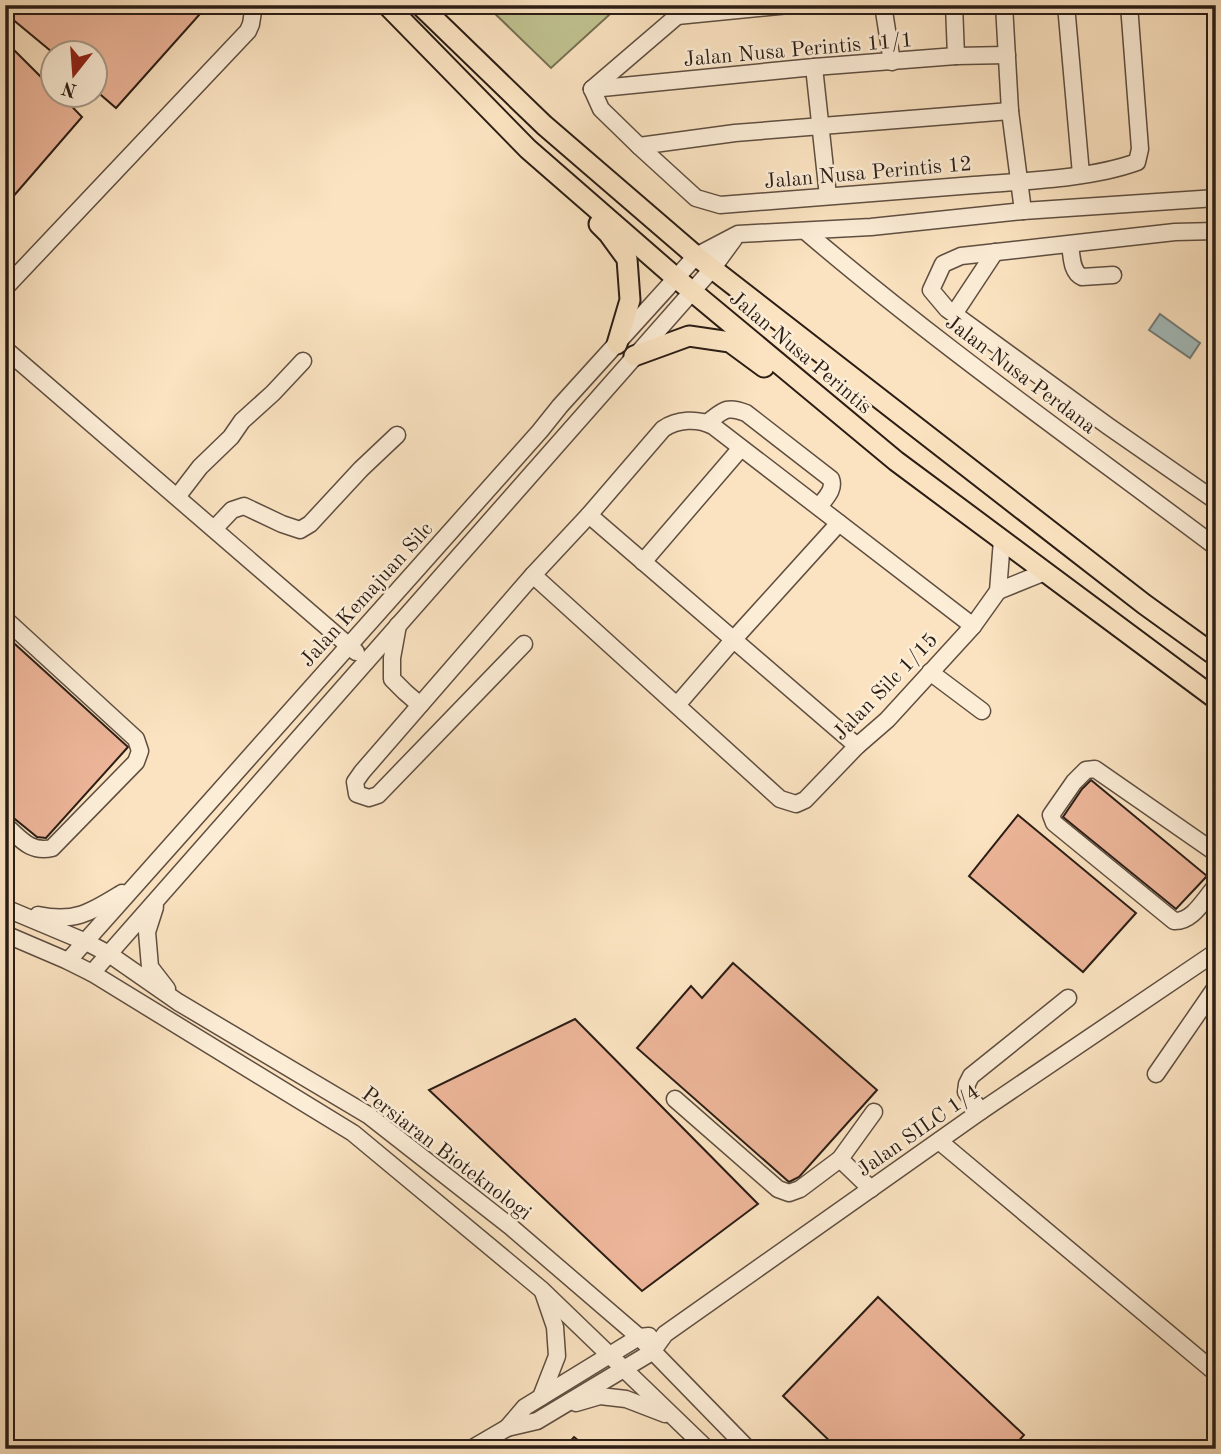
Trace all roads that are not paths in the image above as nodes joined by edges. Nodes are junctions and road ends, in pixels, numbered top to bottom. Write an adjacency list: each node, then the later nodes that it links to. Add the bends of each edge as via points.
1 (254, 5): 35 (street, via 248,31)
2 (387, 5): 20 (main road, Jalan Nusa Perintis)
3 (419, 5): 31 (main road, Jalan Nusa Perintis, via 544,125)
4 (690, 5): 11 (street)
5 (789, 5): 11 (street)
6 (883, 5): 14 (street)
7 (954, 5): 13 (street)
8 (1004, 5): 12 (street)
9 (1066, 5): 21 (street)
10 (1129, 5): 21 (street, Jalan Nusa Perintis 12, via 1140,149 1137,162)
11 (676, 16): 16 (street)
12 (1007, 55): 13 (street, Jalan Nusa Perintis 11/1); 17 (street)
13 (956, 56): 14 (street, Jalan Nusa Perintis 11/1)
14 (892, 62): 15 (street, Jalan Nusa Perintis 11/1)
15 (814, 67): 16 (street, Jalan Nusa Perintis 11/1); 18 (street)
16 (592, 89): 19 (street, via 601,109)
17 (1010, 111): 18 (street); 22 (street)
18 (821, 128): 19 (street); 23 (street)
19 (639, 146): 23 (street, Jalan Nusa Perintis 12, via 696,198 720,205)
20 (527, 149): 34 (main road, Jalan Nusa Perintis); 38 (main road, via 608,233 626,259 630,300)
21 (1081, 174): 22 (street, Jalan Nusa Perintis 12)
22 (1020, 181): 23 (street, Jalan Nusa Perintis 12); 25 (street)
23 (828, 197)
24 (1216, 198): 25 (street)
25 (1023, 211): 26 (street)
26 (805, 231): 28 (street); 48 (street, Jalan Nusa Perdana, via 932,334)
27 (1216, 231): 29 (street)
28 (738, 234): 31 (street); 32 (street, Jalan Kemajuan Silc)
29 (1070, 245): 30 (street); 33 (street, via 1078,275)
30 (995, 253): 37 (street); 37 (street, via 961,256 943,264 931,290)
31 (696, 256): 32 (main road, Jalan Nusa Perintis); 34 (street, Jalan Kemajuan Silc)
32 (712, 269): 36 (street, Jalan Kemajuan Silc); 70 (main road, Jalan Nusa Perintis)
33 (1113, 275)
34 (676, 278): 36 (main road, Jalan Nusa Perintis); 38 (street, Jalan Kemajuan Silc)
35 (5, 288)
36 (692, 291): 40 (street, Jalan Kemajuan Silc); 50 (main road, Jalan Nusa Perintis)
37 (954, 314): 45 (street)
38 (617, 344): 42 (street, Jalan Kemajuan Silc)
39 (5, 349): 52 (street)
40 (634, 356): 43 (street, Jalan Kemajuan Silc); 50 (main road, via 689,336 730,342)
41 (303, 360): 52 (street, via 242,421)
42 (560, 406): 43 (street); 49 (street, Jalan Kemajuan Silc)
43 (577, 422): 51 (street, Jalan Kemajuan Silc)
44 (707, 423): 47 (street); 54 (street, via 727,409 746,413 831,480 832,489); 55 (street, via 680,422 663,429)
45 (1109, 427): 48 (street); 53 (street)
46 (397, 435): 57 (street, via 300,530 244,506 232,510)
47 (741, 447): 54 (street); 60 (street)
48 (1089, 451): 59 (street, Jalan Nusa Perdana)
49 (521, 452): 51 (street); 69 (street, Jalan Kemajuan Silc)
50 (896, 461): 58 (main road, Jalan Nusa Perintis)
51 (538, 466): 65 (street, Jalan Kemajuan Silc)
52 (177, 497): 57 (street)
53 (1216, 500)
54 (819, 507): 56 (street)
55 (589, 516): 60 (street); 62 (street)
56 (839, 523): 66 (street); 67 (street)
57 (214, 529): 69 (street)
58 (1002, 540): 61 (main road, Jalan Nusa Perintis); 63 (street, Jalan Silc 1/15)
59 (1216, 547)
60 (643, 562): 67 (street)
61 (1045, 572): 63 (street); 73 (main road, Jalan Nusa Perintis)
62 (533, 575): 74 (street); 75 (street)
63 (998, 591): 66 (street, Jalan Silc 1/15)
64 (5, 619): 78 (street, via 136,739 140,751 136,762 52,848 29,847)
65 (398, 625): 71 (street, Jalan Kemajuan Silc); 74 (street, via 392,679)
66 (974, 626): 72 (street, Jalan Silc 1/15)
67 (734, 639): 75 (street); 77 (street)
68 (524, 644): 74 (street, via 378,795 357,794 355,782 362,772)
69 (348, 646): 71 (street); 80 (street, Jalan Kemajuan Silc)
70 (1216, 656)
71 (367, 660): 82 (street, Jalan Kemajuan Silc)
72 (930, 672): 76 (street); 77 (street, Jalan Silc 1/15)
73 (1216, 699)
74 (420, 705)
75 (677, 705): 77 (street, Jalan Silc 1/15, via 780,799 796,804)
76 (982, 711)
77 (857, 746)
78 (5, 825)
79 (1216, 853): 81 (street, via 1095,769 1086,770 1074,782 1051,815 1054,823 1174,921 1189,917)
80 (136, 884): 83 (street, via 89,913 57,919); 85 (street, Jalan Kemajuan Silc)
81 (1216, 886)
82 (159, 898): 86 (street, Jalan Kemajuan Silc); 92 (street, via 147,932 150,967)
83 (5, 908): 85 (street, Persiaran Bioteknologi)
84 (5, 934): 88 (street, Persiaran Bioteknologi)
85 (86, 942): 86 (street, Persiaran Bioteknologi); 88 (street, Jalan Kemajuan Silc)
86 (109, 954): 89 (street, Jalan Kemajuan Silc); 92 (street, Persiaran Bioteknologi)
87 (1214, 958): 95 (street, Jalan SILC 1/4)
88 (68, 961): 89 (street, Persiaran Bioteknologi)
89 (92, 974): 100 (street, Persiaran Bioteknologi, via 353,1133)
90 (1216, 987): 93 (street)
91 (1068, 998): 95 (street, via 971,1076 967,1092)
92 (178, 1002): 102 (street, Persiaran Bioteknologi, via 368,1115 511,1227)
93 (1156, 1074)
94 (675, 1099): 98 (street, via 778,1189 789,1193)
95 (981, 1111): 97 (street, Jalan SILC 1/4)
96 (874, 1112): 98 (street)
97 (939, 1141): 99 (street, Jalan SILC 1/4); 106 (street)
98 (840, 1159): 99 (street)
99 (871, 1189): 101 (street, Jalan SILC 1/4)
100 (542, 1290): 104 (street, Persiaran Bioteknologi); 107 (street, via 555,1327 557,1356)
101 (665, 1334): 102 (street); 103 (street, Jalan SILC 1/4)
102 (639, 1337): 103 (street, Persiaran Bioteknologi); 104 (street)
103 (652, 1352): 105 (street); 114 (street, Persiaran Bioteknologi)
104 (609, 1355): 105 (street, Persiaran Bioteknologi); 107 (street)
105 (623, 1369): 108 (street); 109 (street, Persiaran Bioteknologi)
106 (1216, 1373)
107 (541, 1397): 110 (street, via 525,1406)
108 (555, 1409): 109 (street, via 600,1396 626,1399); 110 (street, via 537,1421)
109 (674, 1418): 113 (street, Persiaran Bioteknologi)
110 (508, 1428): 111 (street)
111 (489, 1444): 112 (street)
112 (471, 1449)
113 (707, 1449)
114 (748, 1449)

